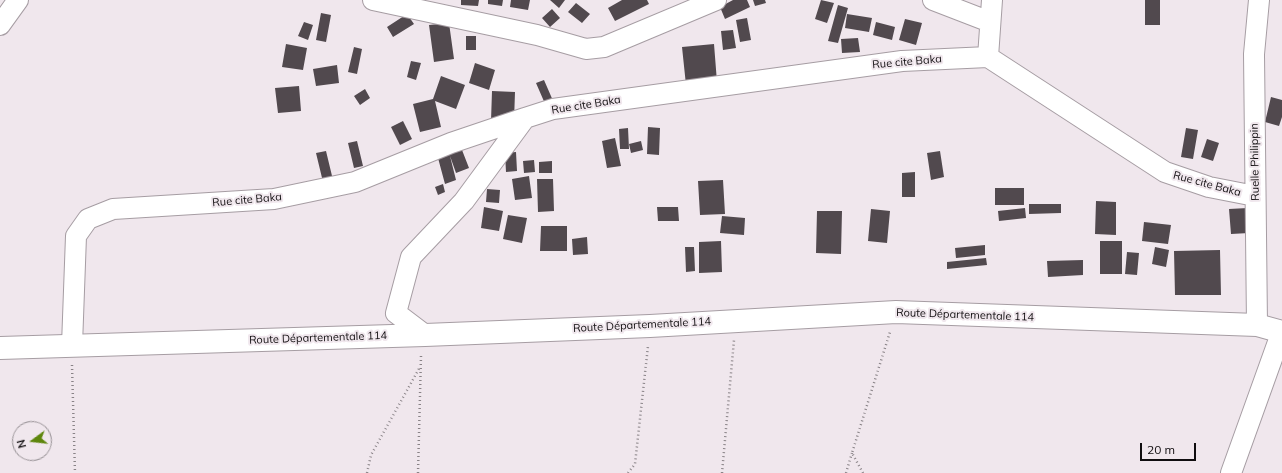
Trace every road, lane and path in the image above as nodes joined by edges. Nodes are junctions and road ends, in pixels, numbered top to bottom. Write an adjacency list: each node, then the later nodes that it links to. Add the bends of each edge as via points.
1 (18, 0): 8 (street)
2 (373, 0): 3 (street, via 537,35 586,49 604,47)
3 (716, 0)
4 (933, 0): 7 (street)
5 (992, 0): 7 (street)
6 (1259, 0): 11 (street, Ruelle Philippin, via 1254,54)
7 (990, 22): 9 (street)
8 (0, 25)
9 (988, 57): 10 (street, Rue cite Baka, via 894,62 553,109); 11 (street, Rue cite Baka, via 1164,172 1209,187)
10 (526, 118): 17 (street, via 464,201 411,257 396,313); 18 (street, Rue cite Baka, via 355,182 274,199 113,209 88,219 76,236)
11 (1255, 196): 14 (street, Ruelle Philippin)
12 (896, 312): 13 (main road, Route Départementale 114); 14 (main road, Route Départementale 114); 21 (path)
13 (736, 320): 15 (main road, Route Départementale 114); 26 (path)
14 (1257, 325): 16 (main road, Route Départementale 114)
15 (650, 326): 17 (main road, Route Départementale 114); 25 (path, via 635,464)
16 (1282, 331): 29 (street)
17 (424, 335): 18 (main road, Route Départementale 114); 20 (path)
18 (72, 345): 19 (main road, Route Départementale 114); 22 (path)
19 (0, 348)
20 (421, 366): 23 (path, via 371,455); 24 (path)
21 (852, 452): 27 (path); 28 (path)
22 (75, 473)
23 (367, 473)
24 (418, 473)
25 (628, 473)
26 (722, 473)
27 (846, 473)
28 (863, 473)
29 (1231, 473)

